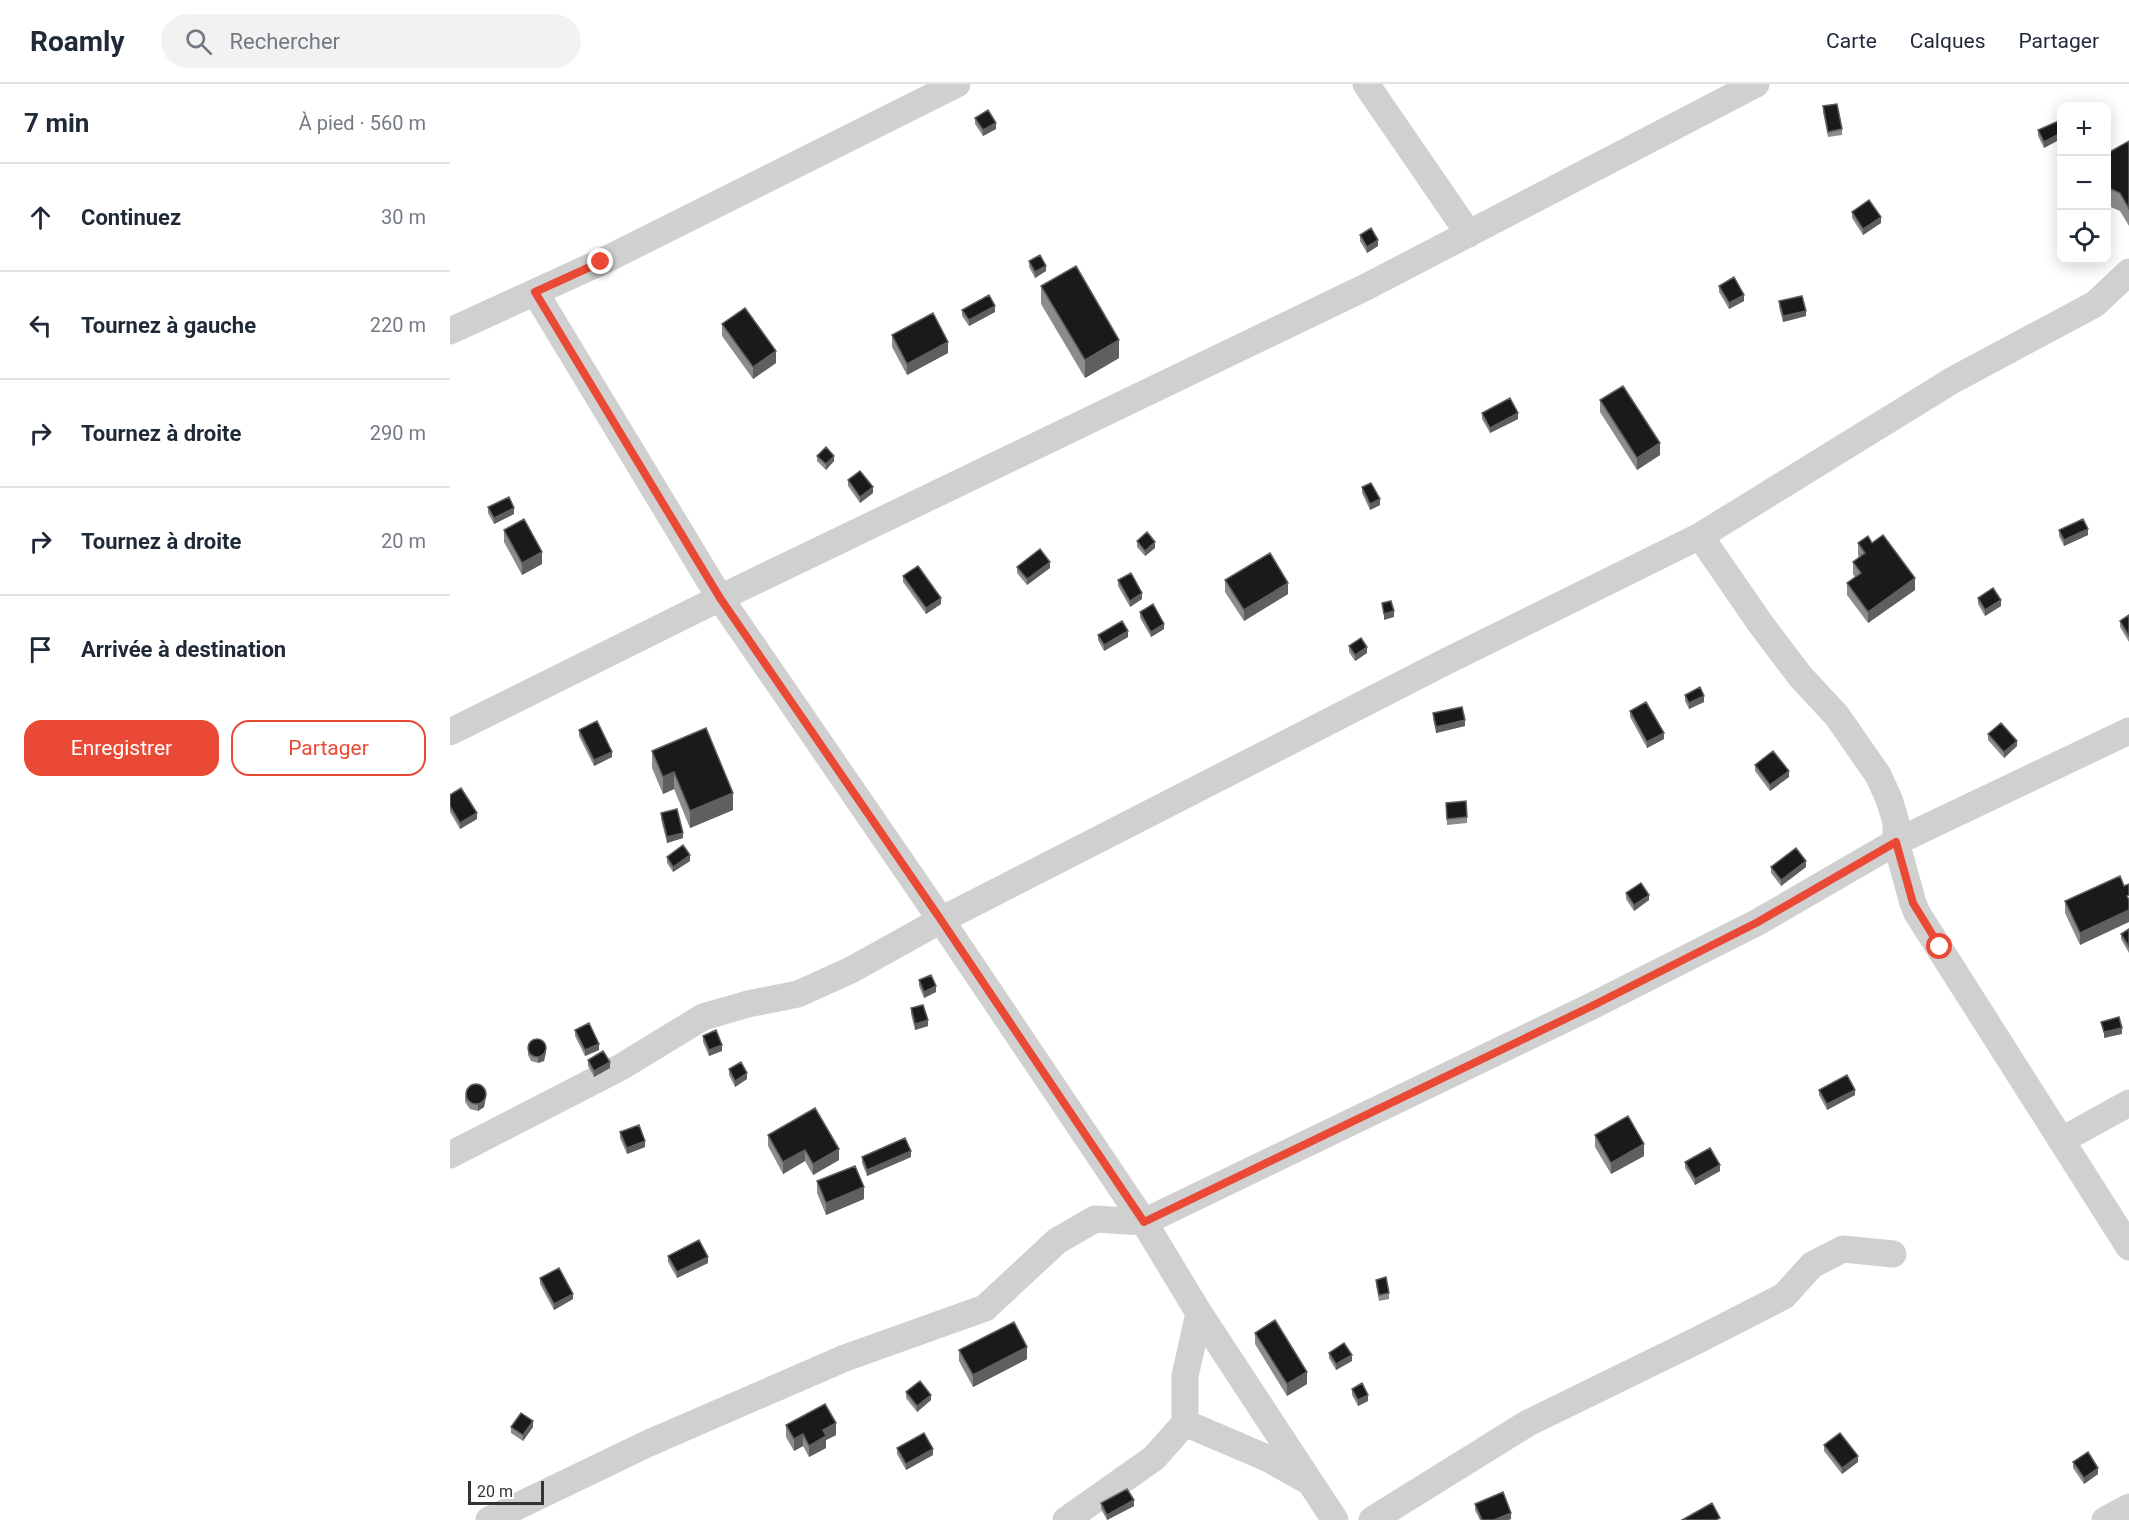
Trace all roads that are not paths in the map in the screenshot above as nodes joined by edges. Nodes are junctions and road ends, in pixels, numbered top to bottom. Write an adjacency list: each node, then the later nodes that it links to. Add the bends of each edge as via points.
1 (957, 84): 6 (street)
2 (1366, 84): 4 (street)
3 (1756, 84): 4 (street)
4 (1469, 234): 9 (street)
5 (2129, 272): 8 (street, via 2096,304 1953,380)
6 (535, 292): 7 (street); 9 (street)
7 (450, 331)
8 (1700, 536): 12 (street, via 1760,623 1837,716 1878,775 1896,822); 13 (street)
9 (720, 598): 11 (street); 13 (street)
10 (2129, 731): 12 (street)
11 (450, 732)
12 (1896, 842): 15 (street, via 1917,913); 17 (street, via 1758,922 1592,1006)
13 (941, 920): 16 (street, via 851,970 798,994 703,1017 621,1068); 17 (street)
14 (2129, 1103): 15 (street)
15 (2062, 1140): 18 (street)
16 (450, 1155)
17 (1144, 1222): 20 (street); 24 (street, via 1095,1219 1057,1241 985,1308 845,1358 649,1443)
18 (2129, 1247)
19 (1893, 1254): 27 (street, via 1843,1249 1812,1265 1784,1296 1528,1423)
20 (1199, 1313): 21 (street, via 1185,1376); 22 (street)
21 (1185, 1423): 22 (street, via 1267,1458); 25 (street, via 1154,1458)
22 (1313, 1484): 26 (street)
23 (2129, 1507): 28 (street)
24 (489, 1520)
25 (1066, 1520)
26 (1335, 1520)
27 (1371, 1520)
28 (2105, 1520)

